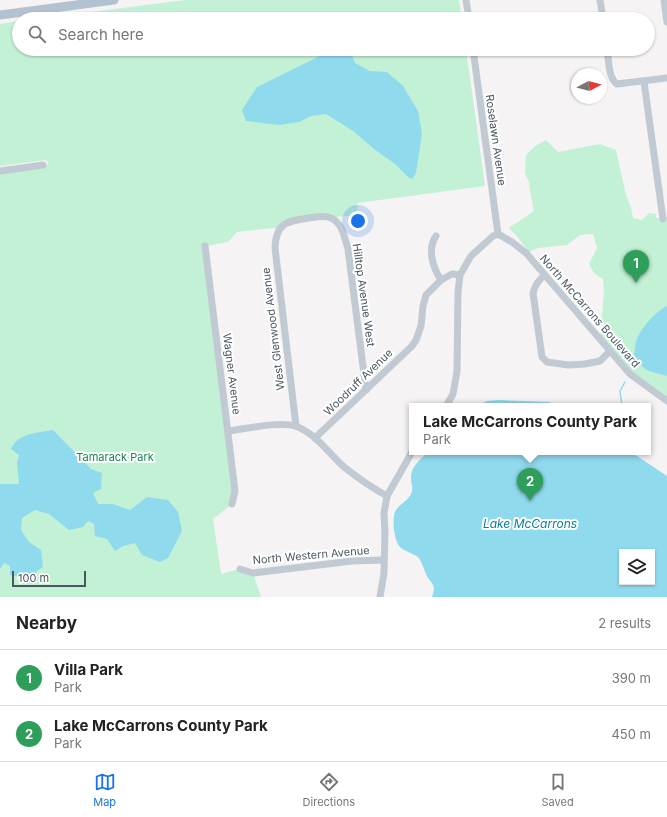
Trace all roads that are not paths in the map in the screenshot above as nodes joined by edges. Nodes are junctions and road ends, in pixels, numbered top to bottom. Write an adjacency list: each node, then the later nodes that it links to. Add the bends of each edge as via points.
1 (114, 0): 5 (main road)
2 (466, 0): 6 (street)
3 (600, 0): 7 (street)
4 (664, 0): 10 (street)
5 (23, 12)
6 (468, 12)
7 (602, 12)
8 (12, 13): 9 (main road)
9 (0, 15)
10 (667, 22)
11 (474, 56): 19 (street, Roselawn Avenue)
12 (608, 56): 14 (street, via 611,76 615,83 620,85)
13 (667, 78): 14 (street)
14 (644, 82): 17 (street)
15 (43, 165): 16 (street)
16 (0, 171)
17 (662, 219)
18 (341, 228): 26 (street, Hilltop Avenue West, via 348,249); 29 (street, West Glenwood Avenue, via 331,218 322,216 290,221 279,229 275,238)
19 (498, 234): 22 (street, via 471,256); 23 (street, North McCarrons Boulevard, via 519,246)
20 (436, 236): 24 (street, via 432,242 433,264)
21 (205, 246): 30 (street, Wagner Avenue)
22 (460, 275): 24 (street, via 452,274); 28 (street, via 457,371 453,394)
23 (545, 275): 25 (street, North McCarrons Boulevard); 25 (street, via 535,285 533,293 542,357 547,362 585,364 600,361)
24 (441, 280): 26 (street, Woodruff Avenue, via 424,300 422,326 416,340)
25 (610, 351): 27 (street, North McCarrons Boulevard, via 635,379)
26 (366, 390): 31 (street, Woodruff Avenue)
27 (667, 401)
28 (448, 403)
29 (296, 426): 30 (street, via 279,425); 31 (street)
30 (228, 431): 34 (street, Wagner Avenue, via 235,491)
31 (315, 438): 33 (street, via 350,472)
32 (410, 455): 33 (street)
33 (387, 496): 35 (street, via 384,513)
34 (232, 504)
35 (384, 560): 36 (street, North Western Avenue, via 352,561 253,573); 37 (street)
36 (240, 569)
37 (380, 597)

